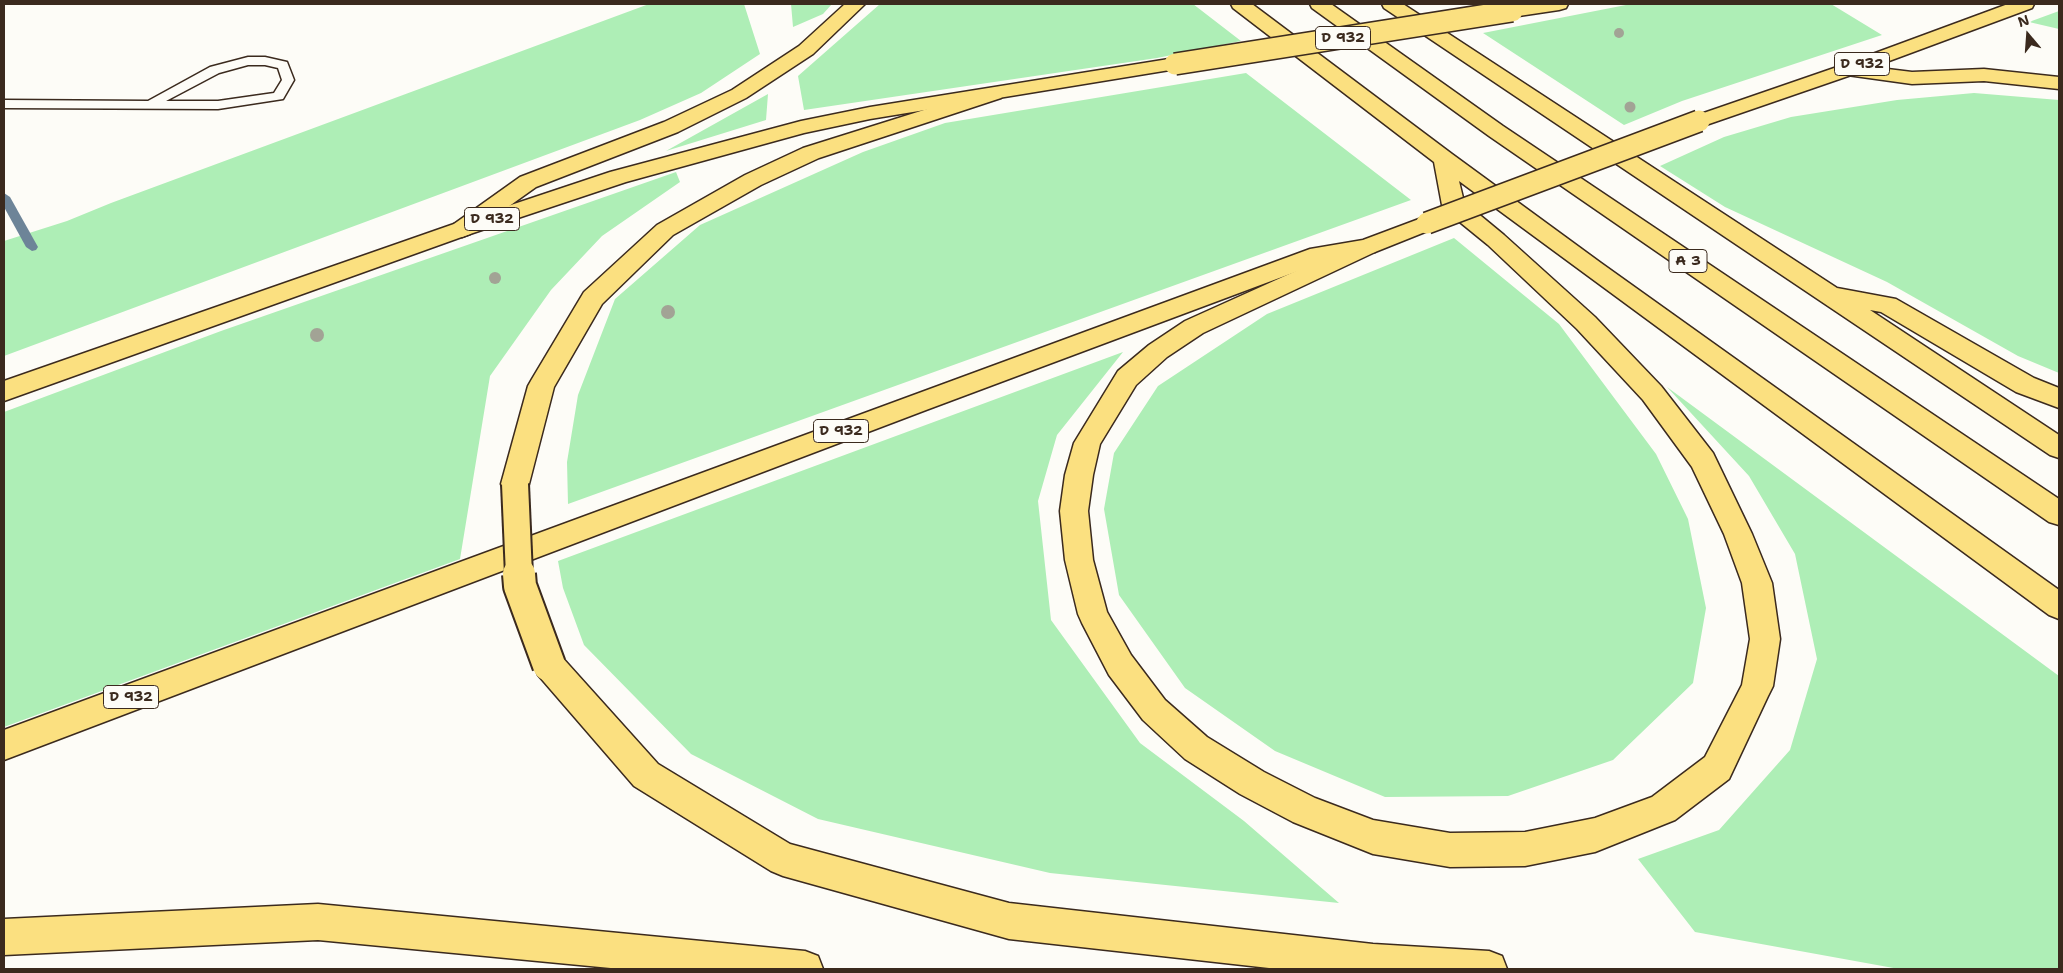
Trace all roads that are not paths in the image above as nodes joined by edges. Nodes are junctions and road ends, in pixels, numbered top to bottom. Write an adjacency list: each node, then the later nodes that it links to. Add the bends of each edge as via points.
1 (856, 4): 14 (main road, via 806,50 739,94 671,127 528,182)
2 (1240, 4): 13 (main road)
3 (1319, 4): 20 (main road, A 3, via 1504,136)
4 (1391, 4): 16 (main road)
5 (1559, 4): 7 (main road, D 932)
6 (2024, 4): 8 (main road, D 932)
7 (1537, 6): 10 (main road, D 932, bridge)
8 (1847, 70): 9 (main road, via 1912,78 1984,75); 15 (main road, D 932, bridge, via 1699,121)
9 (2059, 83)
10 (994, 94): 14 (main road, D 932, via 801,127 618,177); 25 (main road, bridge, via 876,131 753,180 665,230 593,298 541,386 515,484 520,586 549,665 646,775 783,859 1009,921 1373,962)
11 (4, 104): 12 (lane)
12 (152, 104): 12 (lane, via 218,105 278,96 288,80 283,65 267,60 244,62 211,70)
13 (1444, 159): 15 (main road, via 1453,205 1586,323 1652,393 1702,461 1758,583 1765,639 1757,686 1717,768 1663,810 1595,835 1525,849 1450,850 1373,836 1305,811 1196,748 1149,702 1120,665 1093,614 1079,560 1074,511 1078,476 1087,443 1127,378 1158,351 1194,327); 21 (main road)
14 (462, 229): 17 (main road, D 932)
15 (1367, 247): 22 (main road, D 932, via 1318,255)
16 (1828, 294): 18 (main road, via 1887,305 2025,385); 19 (main road)
17 (4, 391)
18 (2059, 398)
19 (2059, 448)
20 (2059, 514)
21 (2059, 606)
22 (4, 745)
23 (4, 937): 24 (main road, via 318,922)
24 (805, 969)
25 (1483, 969)

